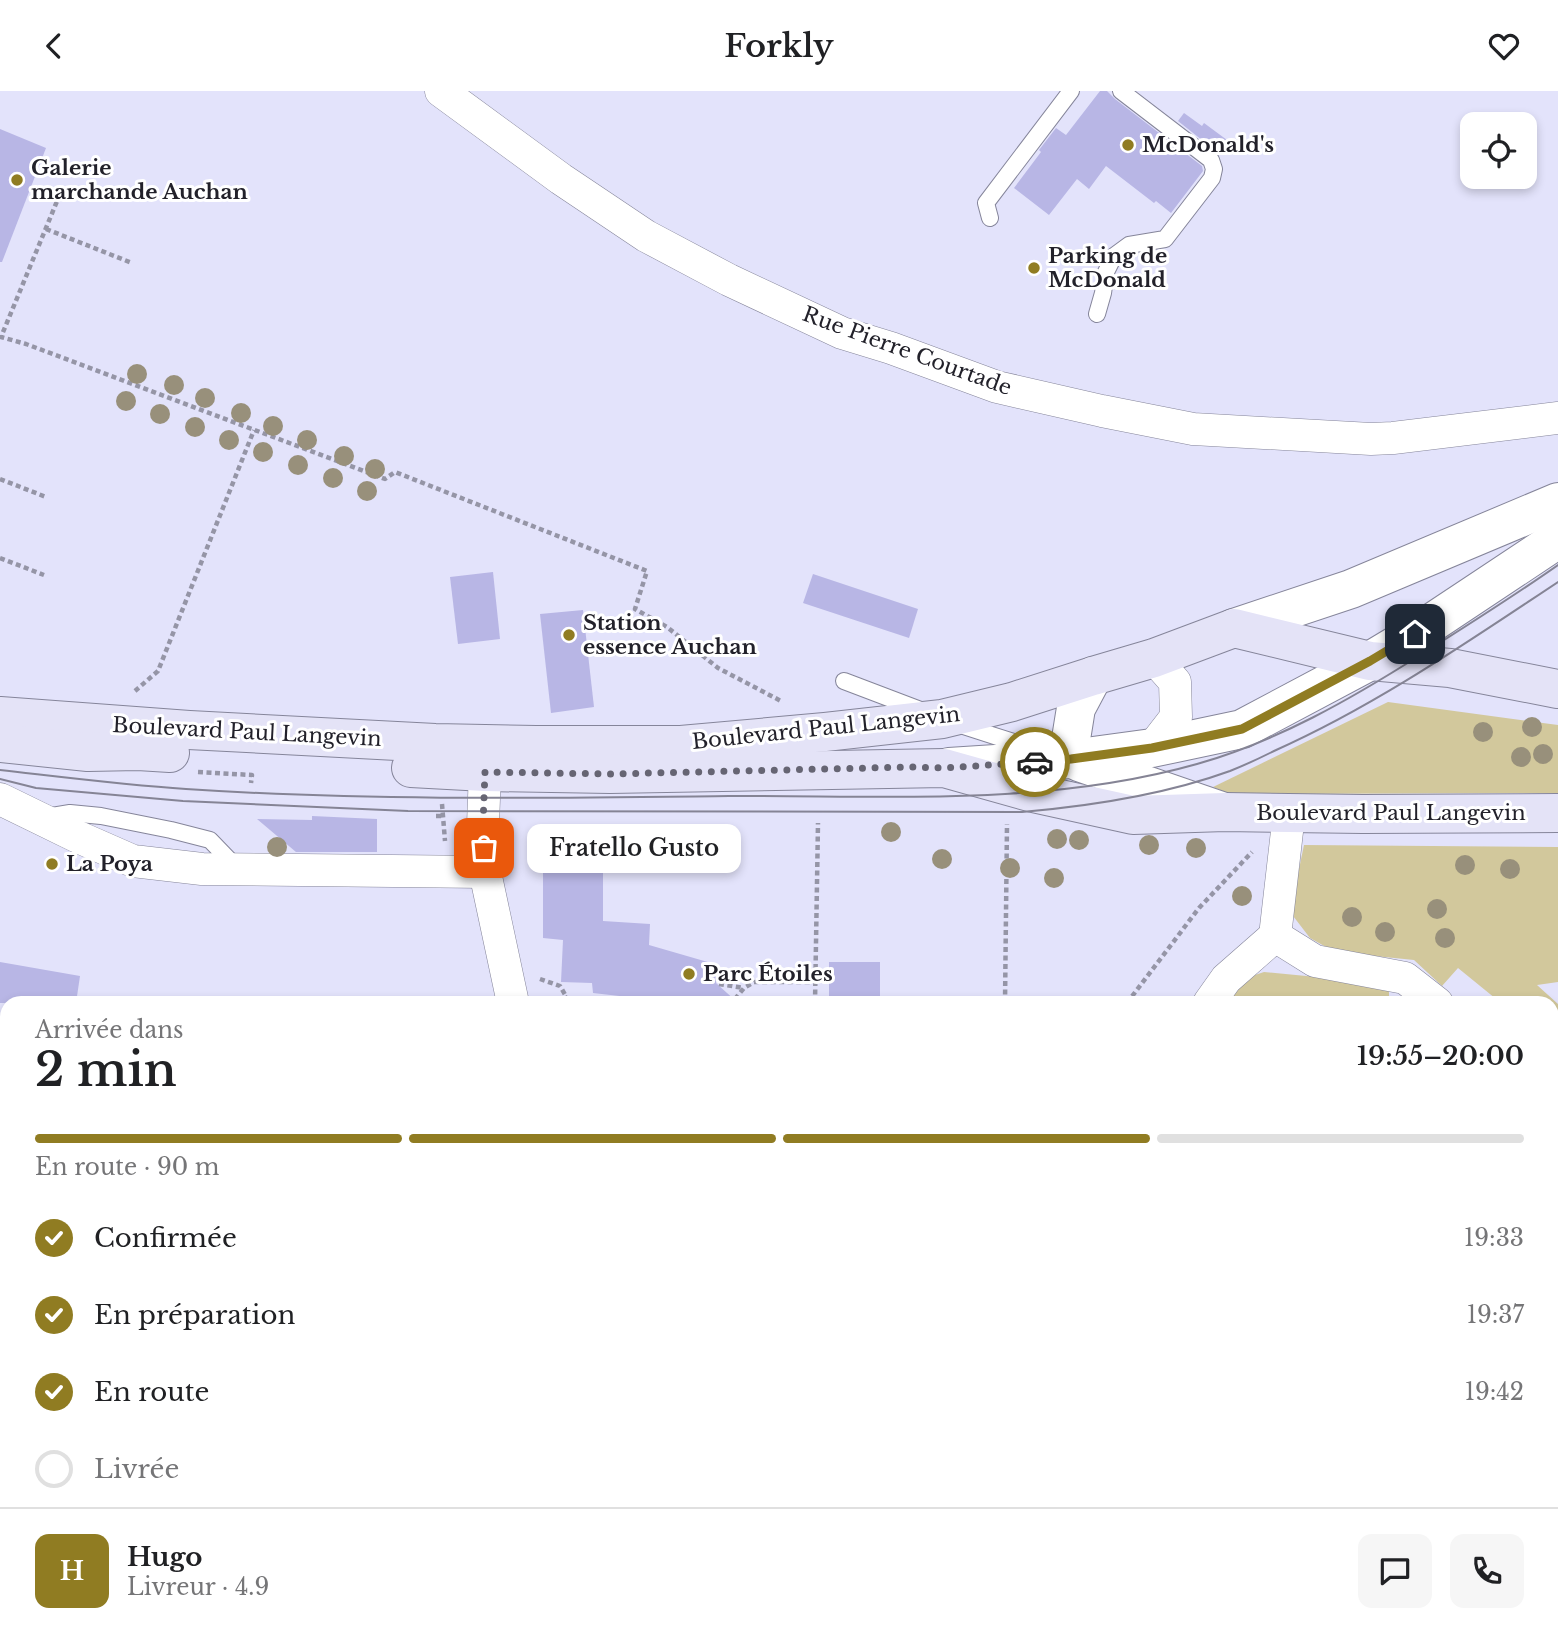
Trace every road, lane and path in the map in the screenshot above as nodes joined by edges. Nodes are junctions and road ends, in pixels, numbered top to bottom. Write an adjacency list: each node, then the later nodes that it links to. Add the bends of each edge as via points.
1 (441, 91): 10 (street, Rue Pierre Courtade, via 646,236 842,333 997,387 1192,429 1393,438)
2 (1071, 91): 5 (lane, via 986,203)
3 (1121, 91): 8 (lane, via 1212,160 1214,169 1212,178 1165,239 1129,245 1114,256 1105,272)
4 (60, 194): 6 (path)
5 (990, 218)
6 (46, 229): 7 (path); 9 (path)
7 (132, 263)
8 (1097, 314)
9 (0, 338): 11 (path)
10 (1558, 418)
11 (254, 430): 24 (path, via 158,671); 25 (path, via 385,479 395,472 647,571 635,609 667,627 718,668)
12 (0, 479): 13 (path)
13 (46, 497)
14 (1558, 502): 18 (street, via 1351,589)
15 (1558, 540): 20 (street)
16 (0, 558): 17 (path)
17 (44, 575)
18 (1234, 628): 19 (main road, Boulevard Paul Langevin); 20 (main road)
19 (1154, 658): 21 (main road, Boulevard Paul Langevin); 30 (street, via 1175,683 1176,717)
20 (1370, 661): 23 (main road, via 1450,668); 30 (street, via 1242,729)
21 (1093, 675): 27 (main road, Boulevard Paul Langevin); 31 (street, via 1076,708)
22 (844, 681): 27 (lane)
23 (1558, 689)
24 (127, 696)
25 (788, 705)
26 (0, 716): 29 (main road, Boulevard Paul Langevin, via 189,730)
27 (942, 719): 29 (main road, Boulevard Paul Langevin, via 681,744); 31 (lane)
28 (0, 743): 33 (main road, Boulevard Paul Langevin, via 88,752 138,751)
29 (536, 745): 33 (street, Boulevard Paul Langevin)
30 (1152, 748): 31 (street)
31 (1071, 759): 32 (street); 35 (street, Boulevard Paul Langevin)
32 (944, 768): 33 (main road, Boulevard Paul Langevin); 35 (main road, Boulevard Paul Langevin, via 1133,815)
33 (485, 772): 42 (street)
34 (0, 799): 42 (street, via 133,861 202,869)
35 (1225, 812): 37 (main road, Boulevard Paul Langevin)
36 (1558, 813): 37 (main road, Boulevard Paul Langevin)
37 (1289, 814): 43 (street); 51 (path, via 1199,908)
38 (436, 816): 39 (path)
39 (444, 816)
40 (818, 823): 44 (path)
41 (1007, 824): 50 (path)
42 (485, 872): 47 (street)
43 (1275, 936): 52 (street, via 1226,979); 53 (street, via 1315,961 1405,978)
44 (815, 982): 46 (path, via 754,982); 49 (path)
45 (719, 984): 46 (path)
46 (744, 988): 48 (path)
47 (512, 996)
48 (737, 996)
49 (815, 996)
50 (1005, 996)
51 (1132, 996)
52 (1214, 996)
53 (1428, 996)

